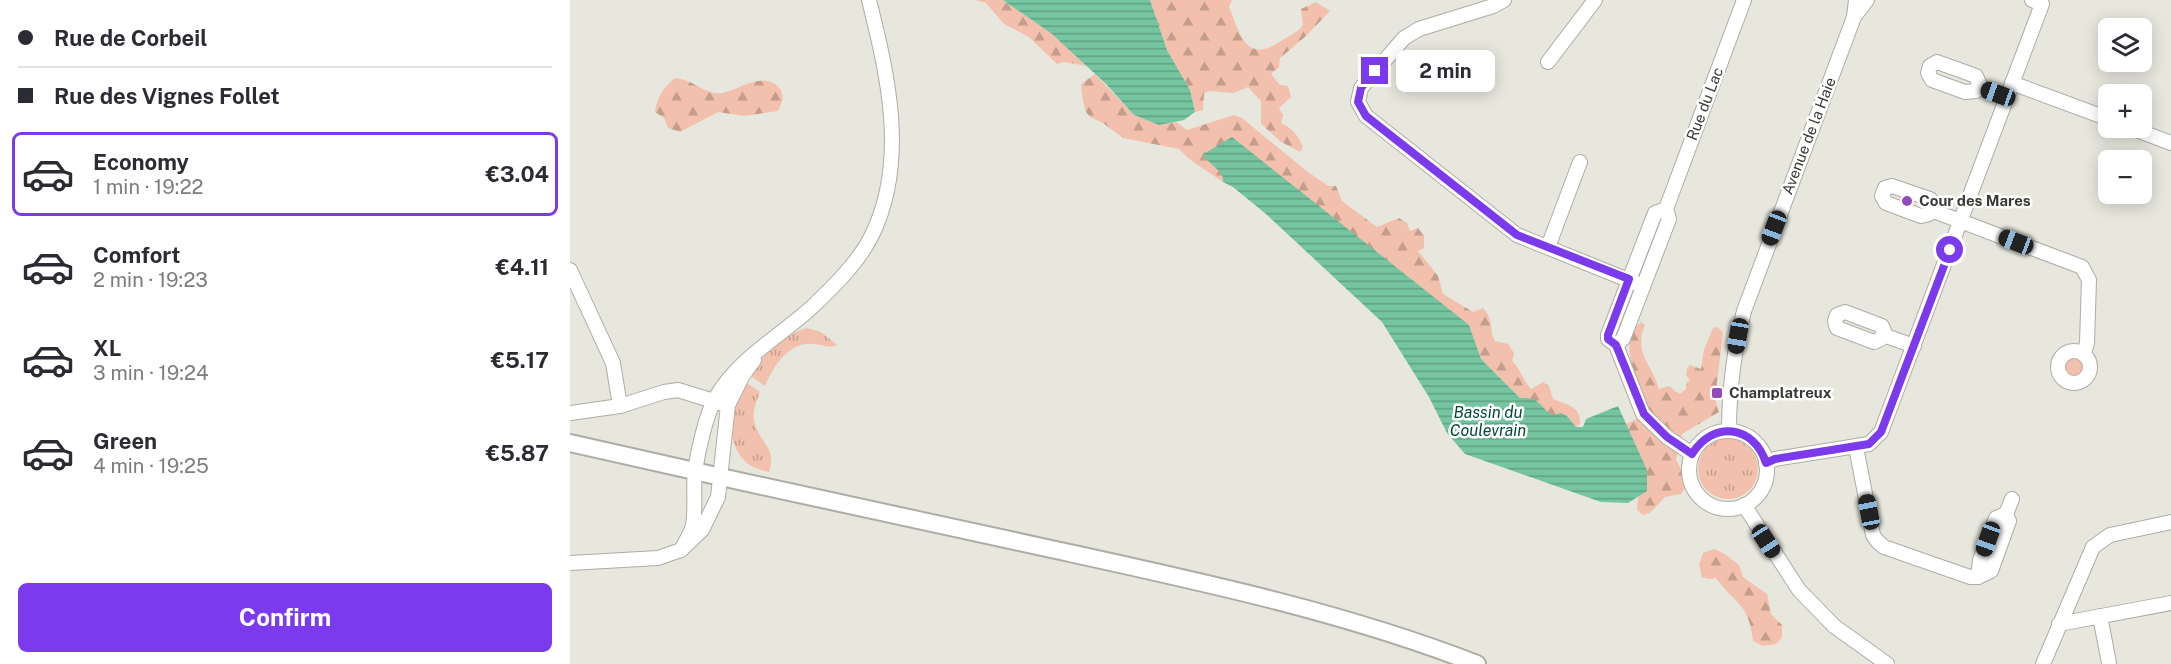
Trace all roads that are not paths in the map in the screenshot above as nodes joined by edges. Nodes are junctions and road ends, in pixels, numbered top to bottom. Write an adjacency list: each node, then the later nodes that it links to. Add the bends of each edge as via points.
1 (869, 0): 27 (street, via 881,48 892,125 891,164 881,213 865,248 835,284)
2 (1504, 0): 20 (street, via 1419,29 1404,38 1361,88 1358,102 1366,116 1517,235)
3 (1594, 0): 9 (street)
4 (1744, 0): 17 (street, Rue du Lac)
5 (1856, 0): 8 (street, Avenue de la Haie)
6 (1867, 0): 8 (street, Avenue de la Haie)
7 (2039, 1): 10 (street)
8 (1854, 17): 33 (street, Avenue de la Haie, via 1744,311 1734,356)
9 (1548, 62)
10 (2012, 83): 12 (street); 13 (street)
11 (1978, 87): 12 (street)
12 (2007, 98): 19 (street)
13 (2098, 115)
14 (2152, 136): 15 (street)
15 (2171, 143)
16 (1580, 162): 20 (street)
17 (1666, 209): 22 (street, Rue du Lac, via 1655,213); 23 (street, Rue du Lac, via 1669,219)
18 (1931, 210): 19 (street)
19 (1961, 221): 26 (street); 28 (street, via 2082,267 2089,280)
20 (1548, 247): 22 (street)
21 (570, 270): 31 (street, via 613,363)
22 (1629, 279): 23 (street); 25 (street, Rue du Lac, via 1608,335)
23 (1643, 286): 25 (street, Rue du Lac, via 1623,339)
24 (1883, 335): 26 (street)
25 (1616, 345): 36 (street, Rue du Lac, via 1644,414)
26 (1914, 346): 35 (street, via 1881,432 1869,444)
27 (762, 348): 29 (street, via 736,369); 30 (street)
28 (2084, 353)
29 (714, 400): 30 (street); 31 (street, via 678,390); 38 (street)
30 (728, 405): 39 (street)
31 (620, 406): 32 (street)
32 (570, 412)
33 (1729, 431): 36 (street, via 1711,435); 37 (street, via 1749,437)
34 (570, 443): 38 (main road)
35 (1856, 447): 37 (street); 40 (street, via 1873,535 1878,542 1970,578 1991,571 2009,522 2006,514)
36 (1692, 454): 41 (street, via 1691,483 1703,500 1723,508)
37 (1766, 463): 41 (street, via 1762,488)
38 (695, 472): 39 (main road); 43 (street, via 693,528)
39 (720, 477): 43 (street, via 718,497 702,530); 49 (main road, via 1272,601)
40 (2012, 500)
41 (1744, 505): 50 (street, via 1798,590 1834,626)
42 (2171, 522): 47 (street, via 2110,535 2093,547)
43 (681, 550): 44 (street, via 658,558)
44 (570, 562)
45 (2171, 603): 46 (street)
46 (2100, 616): 47 (street); 48 (street)
47 (2060, 624): 51 (street)
48 (2109, 663)
49 (1477, 664)
50 (1887, 664)
51 (2043, 664)

